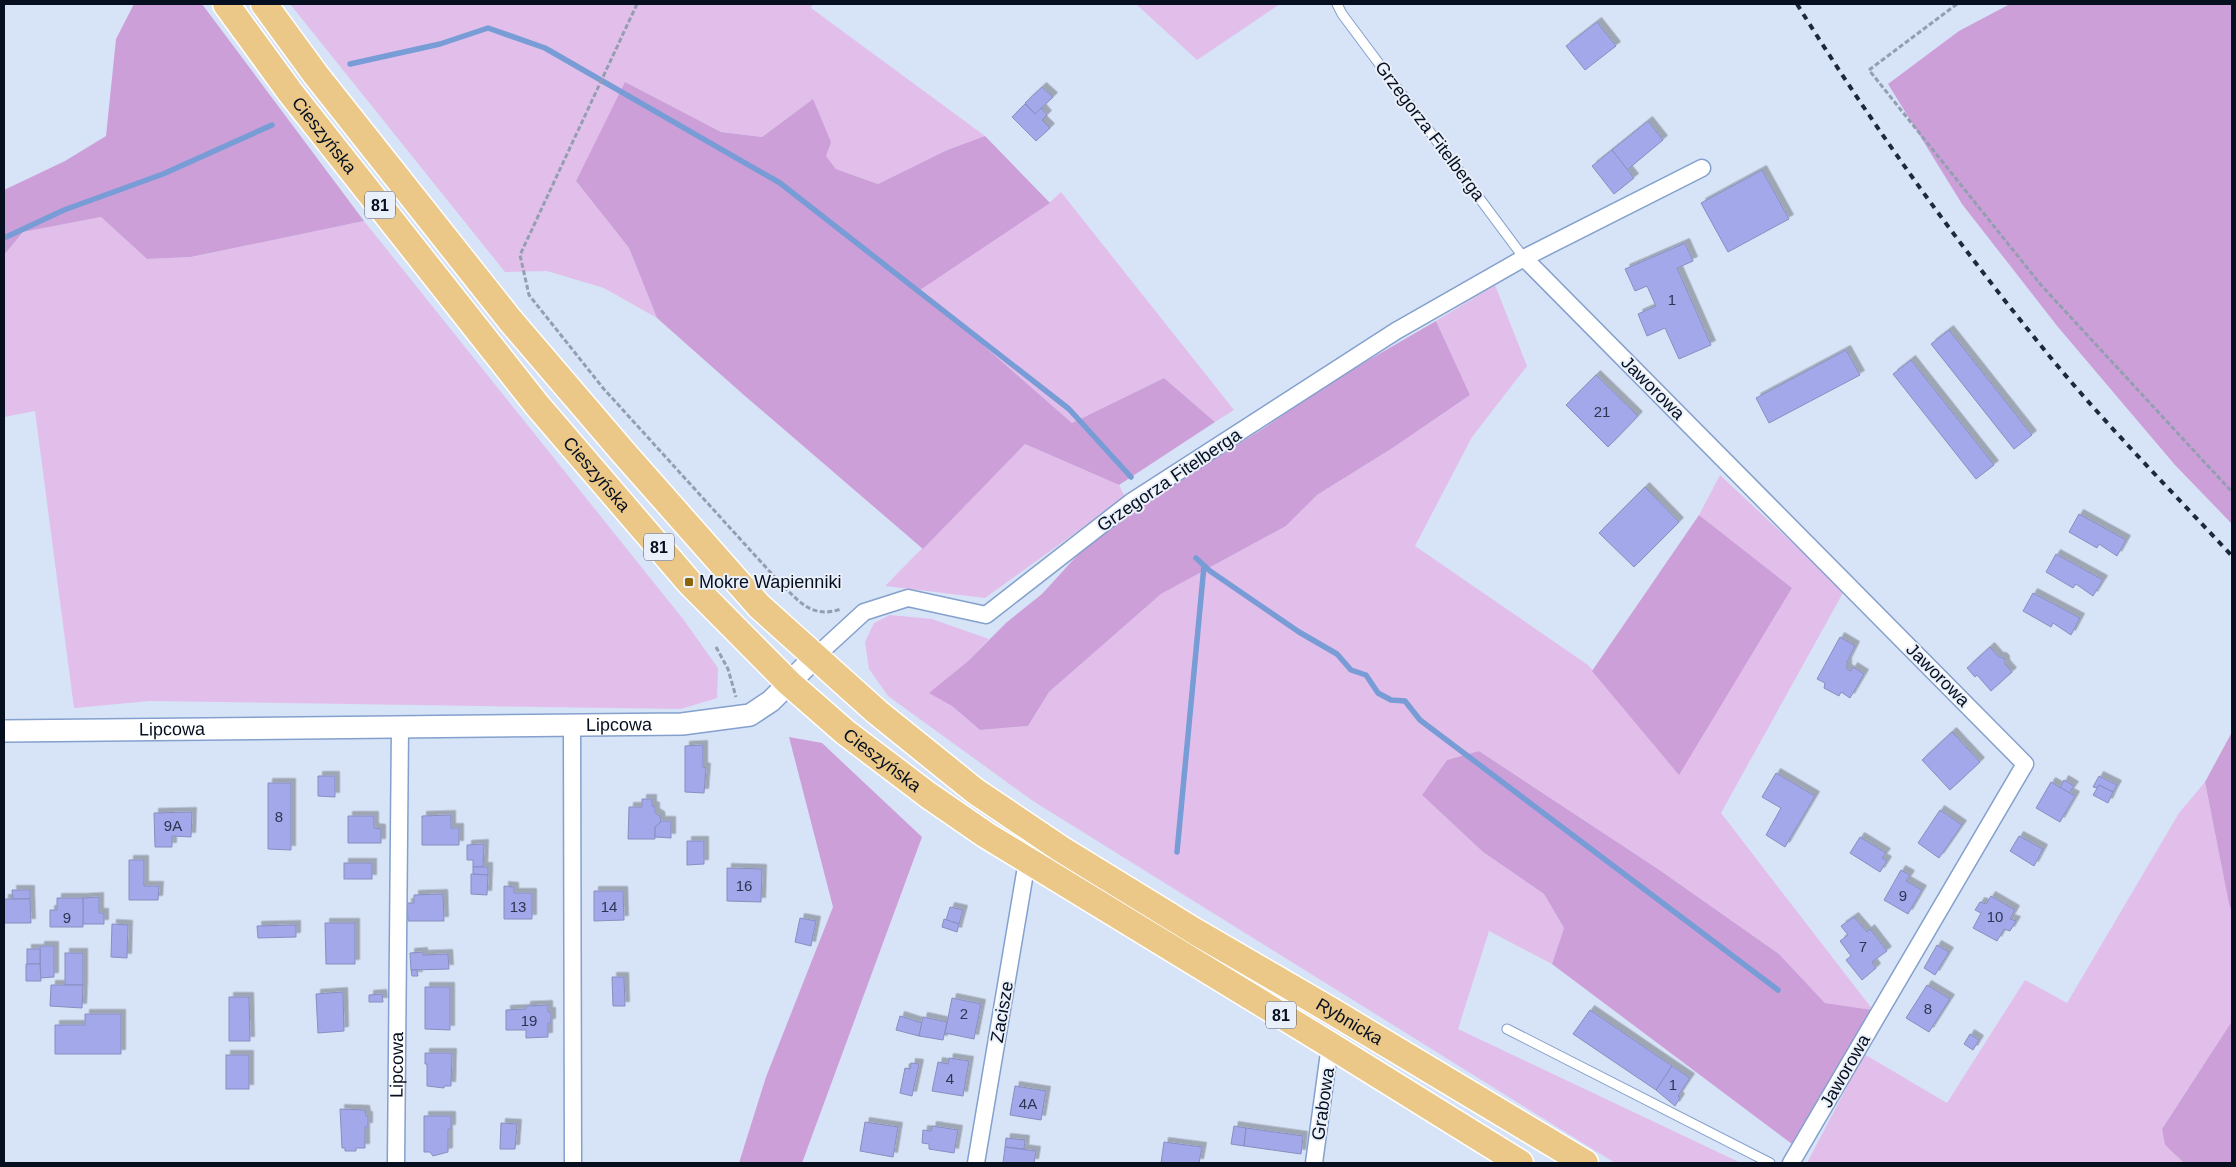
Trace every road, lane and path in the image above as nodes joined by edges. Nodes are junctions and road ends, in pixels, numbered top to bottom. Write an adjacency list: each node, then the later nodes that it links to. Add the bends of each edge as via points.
1 (226, 4): 12 (main road, Cieszyńska / 81, via 290,92 537,405 689,582)
2 (264, 4): 11 (main road, Cieszyńska / 81, via 316,75 510,320 759,606)
3 (636, 4): 9 (path, via 520,255 529,295 603,388 781,584 810,610 834,611 854,605)
4 (1337, 4): 7 (lane, Grzegorza Fitelberga)
5 (1956, 4): 8 (path, via 1869,70 2040,285)
6 (1702, 168): 7 (street, Grzegorza Fitelberga)
7 (1524, 258): 9 (street, Grzegorza Fitelberga, via 1396,331 1131,502 986,615 908,598); 28 (street, Jaworowa, via 2025,764)
8 (2232, 492)
9 (864, 612): 11 (street, Grzegorza Fitelberga)
10 (716, 647): 13 (path, via 728,669 736,697)
11 (815, 657): 12 (street, Lipcowa); 17 (main road, Cieszyńska / 81, via 968,785)
12 (789, 683): 13 (street, Lipcowa); 18 (main road, Cieszyńska / 81, via 928,795)
13 (750, 715): 14 (street, Lipcowa, via 682,724)
14 (572, 725): 15 (street, Lipcowa); 22 (street)
15 (400, 727): 16 (street, Lipcowa); 21 (street, Lipcowa)
16 (4, 731)
17 (1061, 849): 26 (main road, Rybnicka / 81)
18 (1034, 865): 20 (main road, Rybnicka / 81); 23 (street, Zacisze)
19 (1507, 1029): 27 (lane)
20 (1330, 1045): 24 (street, Grabowa); 25 (main road, Rybnicka / 81)
21 (396, 1163)
22 (573, 1163)
23 (976, 1163)
24 (1314, 1163)
25 (1520, 1163)
26 (1585, 1163)
27 (1770, 1163)
28 (1792, 1163)

